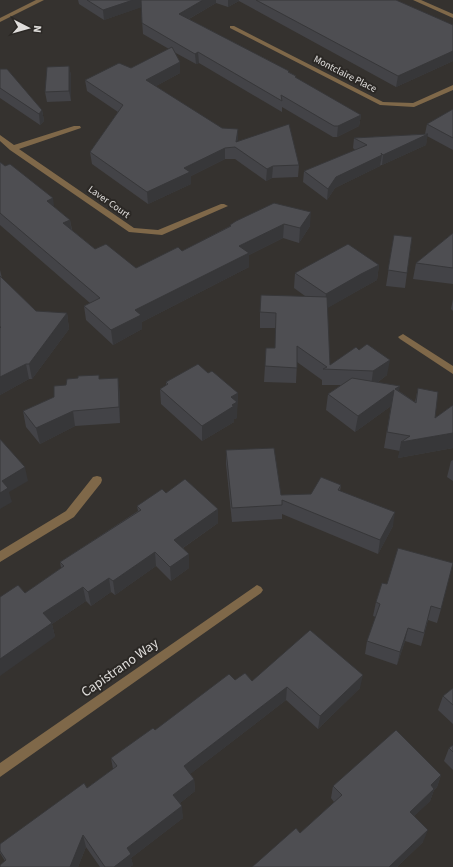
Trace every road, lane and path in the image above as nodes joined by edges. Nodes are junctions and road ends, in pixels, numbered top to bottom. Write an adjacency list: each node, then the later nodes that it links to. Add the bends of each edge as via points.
1 (41, 0): 4 (street)
2 (416, 0): 3 (street)
3 (453, 16)
4 (0, 20)
5 (232, 27): 6 (street, Montclaire Place, via 382,104 414,105)
6 (453, 87)
7 (77, 128): 9 (street)
8 (0, 137): 9 (street, Laver Court)
9 (13, 148): 10 (street, Laver Court, via 132,230 159,233)
10 (224, 206)
11 (403, 337): 12 (street)
12 (453, 371)
13 (97, 480): 14 (street, via 70,514)
14 (0, 557)
15 (257, 590): 16 (street, Capistrano Way)
16 (0, 771)

